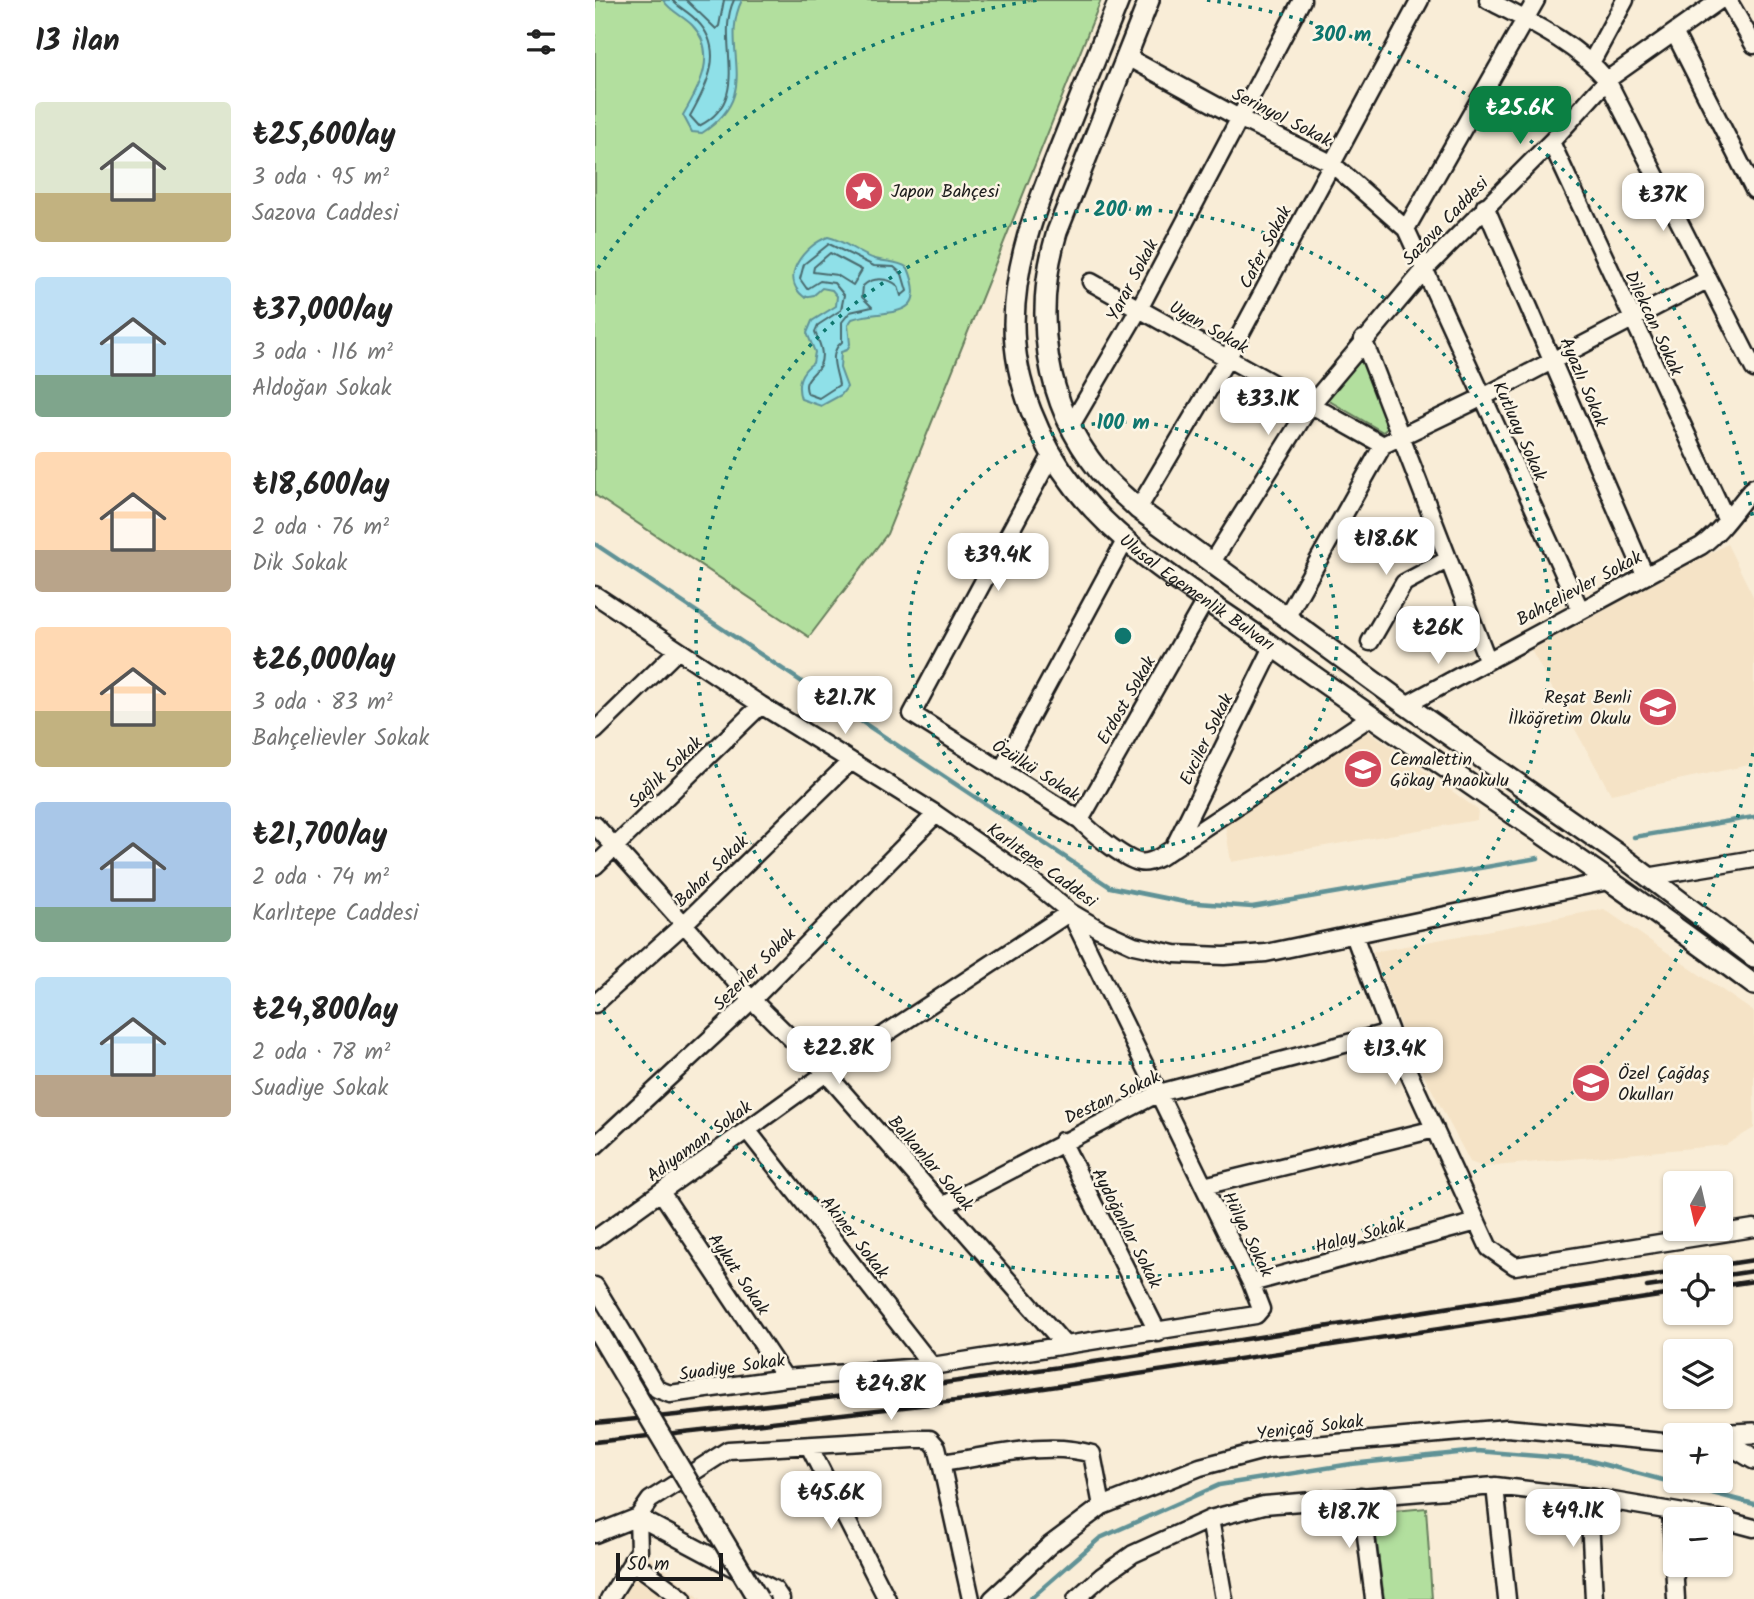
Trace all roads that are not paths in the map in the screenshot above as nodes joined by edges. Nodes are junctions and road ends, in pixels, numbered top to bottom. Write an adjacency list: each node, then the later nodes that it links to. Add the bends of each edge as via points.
1 (1119, 0): 36 (main road, Ulusal Egemenlik Bulvarı, via 1025,236 1018,279 1014,326 1020,375 1036,426)
2 (1149, 0): 13 (main road, Ulusal Egemenlik Bulvarı)
3 (1301, 0): 16 (street, Yarar Sokak)
4 (1420, 0): 18 (street, Cafer Sokak)
5 (1488, 0): 10 (street)
6 (1536, 0): 10 (street)
7 (1625, 0): 14 (street)
8 (1720, 0): 11 (street, Sazova Caddesi)
9 (1728, 0): 12 (street)
10 (1526, 20): 14 (street); 21 (street)
11 (1675, 34): 15 (street, Sazova Caddesi); 19 (street)
12 (1754, 45)
13 (1127, 57): 16 (street, Serinyol Sokak); 33 (main road, Ulusal Egemenlik Bulvarı, via 1047,268 1046,351)
14 (1591, 61): 15 (street)
15 (1608, 80): 17 (street, Sazova Caddesi); 23 (street)
16 (1239, 118): 18 (street, Serinyol Sokak); 25 (street, Yarar Sokak)
17 (1551, 142): 20 (street, Sazova Caddesi); 26 (street, Dilekcan Sokak)
18 (1331, 163): 21 (street, Serinyol Sokak); 28 (street, Cafer Sokak)
19 (1754, 190)
20 (1485, 206): 22 (street, Sazova Caddesi); 29 (street, Ayazlı Sokak)
21 (1406, 229): 22 (street, Serinyol Sokak)
22 (1426, 268): 27 (street, Sazova Caddesi); 31 (street, Kutluay Sokak)
23 (1707, 280): 26 (street); 30 (street)
24 (1091, 282): 25 (street, Uyan Sokak)
25 (1139, 309): 28 (street, Uyan Sokak); 33 (street, Yarar Sokak)
26 (1631, 320): 29 (street); 39 (street, Dilekcan Sokak)
27 (1363, 339): 32 (street, Sazova Caddesi); 34 (street)
28 (1227, 359): 32 (street, Uyan Sokak); 38 (street, Cafer Sokak)
29 (1553, 360): 31 (street); 43 (street, Ayazlı Sokak)
30 (1754, 369)
31 (1483, 397): 34 (street); 46 (street, Kutluay Sokak)
32 (1310, 406): 35 (street, Uyan Sokak); 42 (street, Sazova Caddesi)
33 (1070, 427): 38 (main road, Ulusal Egemenlik Bulvarı, via 1100,471)
34 (1400, 437): 35 (street); 41 (street)
35 (1383, 445): 47 (street)
36 (1052, 454): 40 (main road, Ulusal Egemenlik Bulvarı, via 1076,489); 57 (street, Özülkü Sokak, via 912,714)
37 (1754, 487): 39 (street, Bahçelievler Sokak)
38 (1138, 509): 42 (main road, Ulusal Egemenlik Bulvarı)
39 (1726, 519): 43 (street, Bahçelievler Sokak, via 1716,536)
40 (1125, 541): 45 (main road, Ulusal Egemenlik Bulvarı); 57 (street)
41 (1447, 560): 48 (street, via 1404,583); 51 (street)
42 (1212, 562): 47 (main road, Ulusal Egemenlik Bulvarı)
43 (1645, 575): 46 (street, Bahçelievler Sokak)
44 (595, 595): 50 (street, Karlıtepe Caddesi)
45 (1206, 599): 49 (main road, Ulusal Egemenlik Bulvarı); 59 (street, Erdost Sokak)
46 (1580, 609): 51 (street, Bahçelievler Sokak)
47 (1286, 618): 53 (main road, Ulusal Egemenlik Bulvarı)
48 (1370, 642)
49 (1273, 647): 54 (main road, Ulusal Egemenlik Bulvarı); 62 (street, Evciler Sokak)
50 (678, 650): 52 (street, Karlıtepe Caddesi); 55 (street)
51 (1487, 659): 53 (street, Bahçelievler Sokak)
52 (761, 705): 56 (street, Karlıtepe Caddesi); 61 (street, Sağlık Sokak)
53 (1406, 705): 54 (main road); 65 (main road, Ulusal Egemenlik Bulvarı)
54 (1369, 718): 62 (street); 66 (main road, Ulusal Egemenlik Bulvarı)
55 (595, 731)
56 (851, 761): 58 (street, Karlıtepe Caddesi); 68 (street, Bahar Sokak)
57 (1001, 771): 59 (street, Özülkü Sokak)
58 (936, 814): 67 (street, Karlıtepe Caddesi); 72 (street, Sezerler Sokak)
59 (1080, 820): 62 (street, Özülkü Sokak, via 1090,832 1138,862 1150,862)
60 (595, 825): 61 (street, Balkanlar Sokak)
61 (615, 848): 64 (street, Sağlık Sokak); 68 (street, Balkanlar Sokak)
62 (1174, 848)
63 (1754, 859): 65 (street)
64 (595, 866)
65 (1647, 877): 70 (main road, Ulusal Egemenlik Bulvarı)
66 (1608, 881): 69 (street, Karlıtepe Caddesi); 71 (main road, Ulusal Egemenlik Bulvarı)
67 (1070, 912): 69 (street, Karlıtepe Caddesi, via 1134,945 1175,954 1266,953); 75 (street, Adıyaman Sokak); 76 (street, Hülya Sokak)
68 (685, 923): 72 (street, Balkanlar Sokak); 73 (street, Bahar Sokak)
69 (1354, 935): 74 (street)
70 (1754, 957)
71 (1754, 985)
72 (752, 1000): 75 (street, Balkanlar Sokak); 80 (street, Sezerler Sokak)
73 (595, 1004)
74 (1390, 1032): 76 (street, Destan Sokak); 77 (street)
75 (826, 1073): 78 (street, Adıyaman Sokak); 83 (street, Balkanlar Sokak)
76 (1159, 1093): 79 (street, Destan Sokak); 81 (street, Hülya Sokak)
77 (1435, 1129): 81 (street); 84 (street)
78 (747, 1130): 82 (street, Adıyaman Sokak); 92 (street, Akıner Sokak)
79 (1062, 1142): 83 (street, Destan Sokak); 90 (street, Aydoğanlar Sokak)
80 (595, 1146)
81 (1204, 1186): 87 (street, Hülya Sokak)
82 (661, 1192): 86 (street, Adıyaman Sokak); 93 (street, Aykut Sokak)
83 (944, 1205): 91 (street, Balkanlar Sokak)
84 (1477, 1222): 85 (street, via 1489,1248 1515,1266); 87 (street, Halay Sokak)
85 (1754, 1228)
86 (595, 1239)
87 (1251, 1283): 90 (street, Hülya Sokak, via 1261,1309 1256,1315)
88 (595, 1286): 93 (street, Suadiye Sokak, via 657,1390 670,1394)
89 (595, 1326): 115 (main road, bridge)
90 (1158, 1333): 91 (street, Hülya Sokak)
91 (1064, 1344): 92 (street, Hülya Sokak)
92 (932, 1366): 93 (street, Suadiye Sokak)
93 (785, 1378)
94 (1754, 1433): 95 (main road)
95 (1733, 1434)
96 (1663, 1442): 104 (street, Yeniçağ Sokak, via 1507,1428 1268,1448 1200,1467)
97 (809, 1446): 100 (street, via 930,1439); 106 (street, via 728,1450 650,1500); 117 (street)
98 (1733, 1447): 99 (main road)
99 (1754, 1459)
100 (941, 1463): 104 (street, via 1040,1450 1081,1450 1096,1461); 118 (street)
101 (1495, 1486): 102 (street); 103 (street); 123 (street)
102 (1361, 1496): 107 (street, via 1264,1504); 122 (street)
103 (1589, 1497): 105 (street); 124 (street)
104 (1103, 1506): 119 (street, Yeniçağ Sokak, via 1050,1545)
105 (1663, 1510)
106 (638, 1517): 110 (street); 111 (street, via 639,1551); 116 (street, via 775,1590)
107 (1210, 1519): 120 (street, via 1133,1554); 121 (street)
108 (1733, 1522): 109 (street)
109 (1754, 1528)
110 (595, 1534)
111 (632, 1561): 113 (street); 114 (street)
112 (1675, 1577): 125 (street)
113 (608, 1599)
114 (683, 1599)
115 (758, 1599)
116 (781, 1599)
117 (887, 1599)
118 (971, 1599)
119 (992, 1599)
120 (1076, 1599)
121 (1224, 1599)
122 (1374, 1599)
123 (1507, 1599)
124 (1594, 1599)
125 (1676, 1599)

